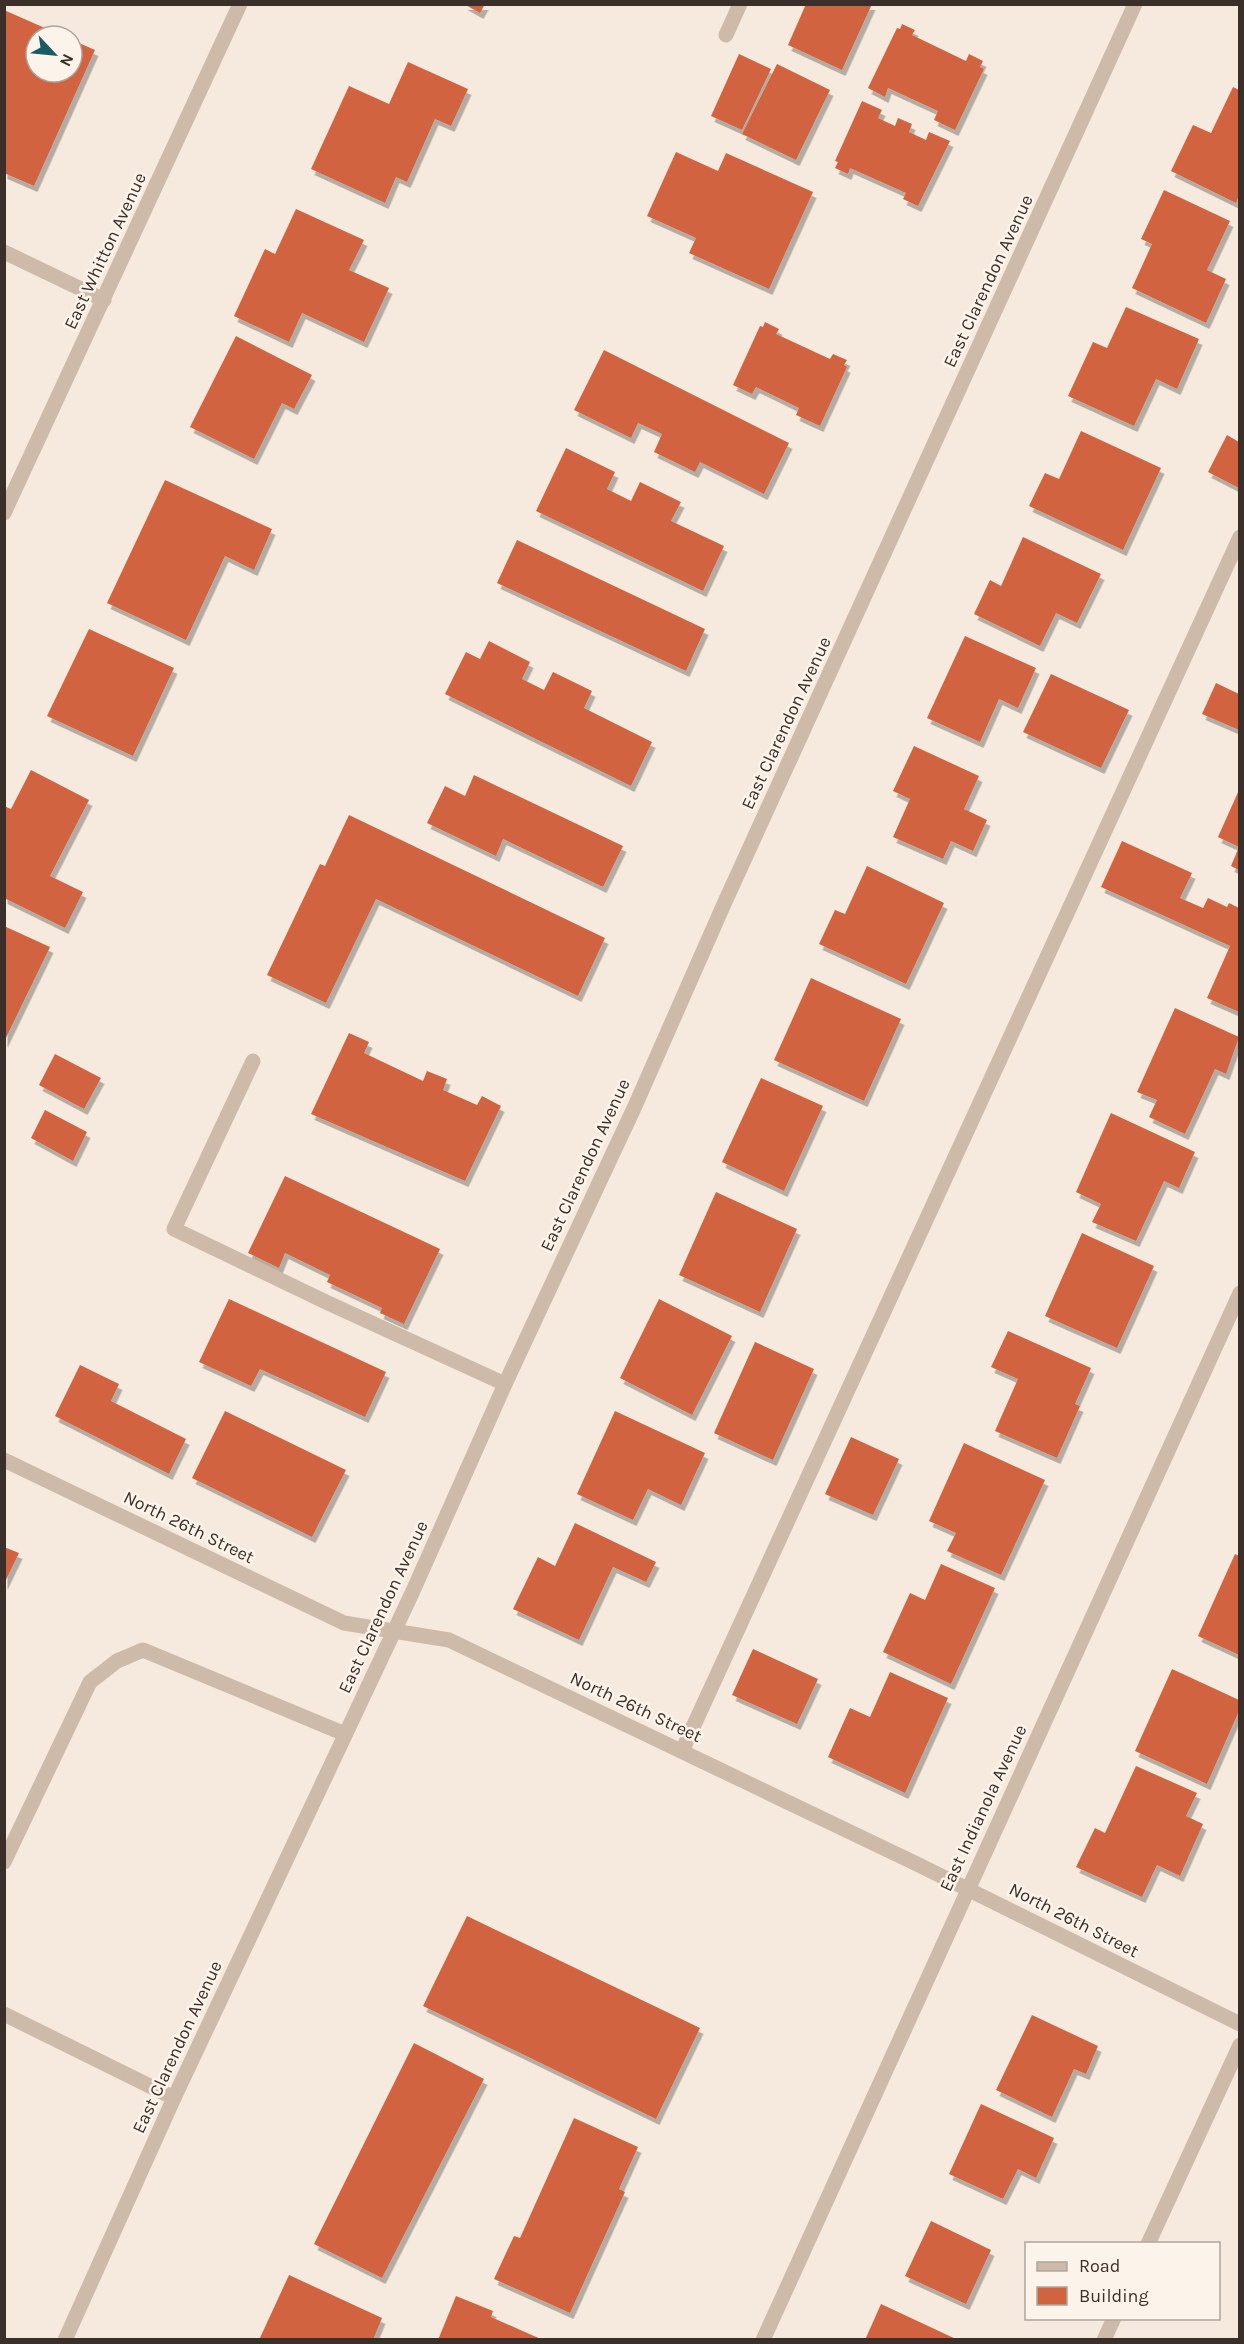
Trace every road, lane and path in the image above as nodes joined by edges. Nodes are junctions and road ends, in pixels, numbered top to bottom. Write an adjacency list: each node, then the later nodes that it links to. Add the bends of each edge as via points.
1 (240, 4): 6 (street, East Whitton Avenue)
2 (740, 4): 4 (street)
3 (1135, 4): 11 (street, East Clarendon Avenue)
4 (726, 35)
5 (4, 252): 6 (street)
6 (104, 300): 7 (street, East Whitton Avenue)
7 (4, 513)
8 (1239, 537): 15 (street)
9 (253, 1061): 11 (street, via 174,1229)
10 (1239, 1293): 17 (street, East Indianola Avenue)
11 (505, 1384): 13 (street, East Clarendon Avenue)
12 (4, 1460): 13 (street, North 26th Street, via 344,1623)
13 (393, 1632): 14 (street, East Clarendon Avenue); 15 (street, North 26th Street, via 449,1640)
14 (345, 1734): 16 (street, via 144,1650 117,1661 90,1682); 21 (street, East Clarendon Avenue)
15 (682, 1751): 17 (street, North 26th Street)
16 (4, 1862)
17 (967, 1888): 19 (street, North 26th Street); 25 (street, East Indianola Avenue)
18 (4, 2014): 21 (street)
19 (1239, 2024)
20 (1239, 2045): 22 (street)
21 (174, 2098): 24 (street, East Clarendon Avenue)
22 (1149, 2242)
23 (1114, 2320): 26 (street)
24 (65, 2340)
25 (763, 2340)
26 (1104, 2340)

